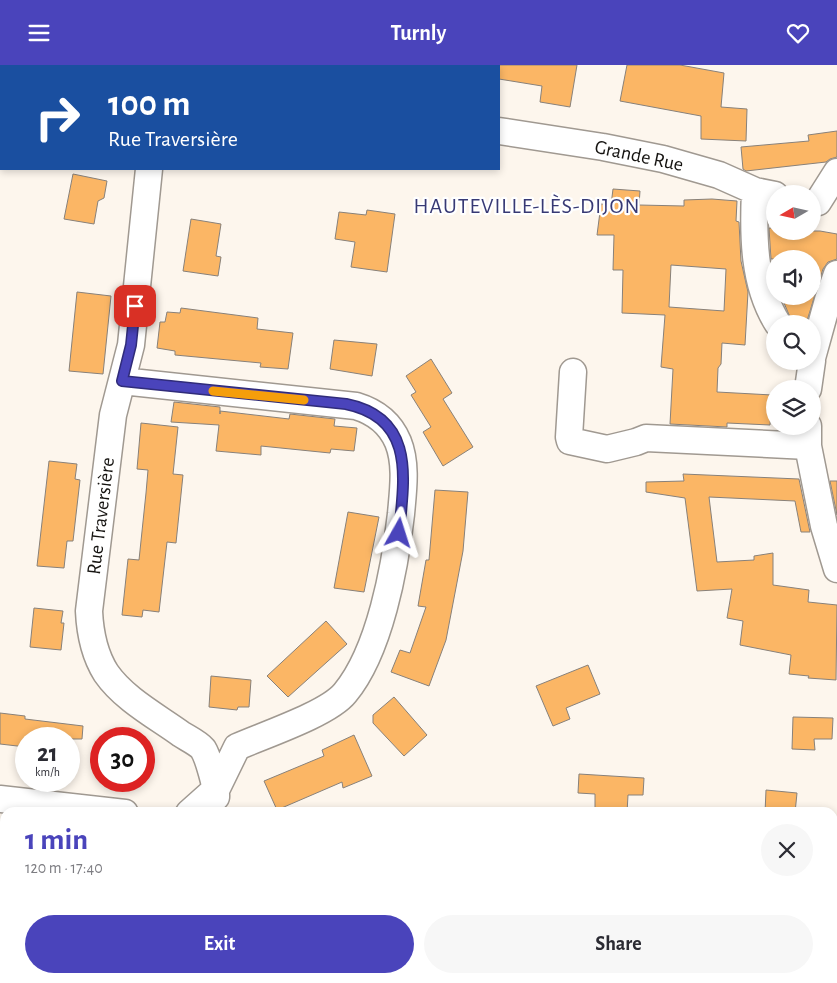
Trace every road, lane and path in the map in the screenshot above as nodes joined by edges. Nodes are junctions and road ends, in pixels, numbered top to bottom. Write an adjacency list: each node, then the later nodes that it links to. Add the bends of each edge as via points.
1 (500, 131): 4 (street, Grande Rue, via 663,159 719,175)
2 (149, 170): 10 (street, Rue Traversière, via 131,345)
3 (837, 172): 5 (street)
4 (765, 193): 7 (street, via 754,217 757,265)
5 (823, 203)
6 (837, 273): 8 (street)
7 (773, 315)
8 (821, 326)
9 (573, 372): 11 (street, via 570,441 607,449 646,438)
10 (122, 381): 14 (street, Rue Traversière, via 113,415 89,611 92,638 100,662 118,687 202,749); 14 (street, via 356,406 375,413 383,420 392,431 401,454 403,492 396,555 383,611 360,671 344,695 324,710 237,747)
11 (808, 436): 12 (street, via 824,526)
12 (836, 561)
13 (0, 799): 15 (street)
14 (216, 800): 16 (street)
15 (71, 807)
16 (201, 807)

